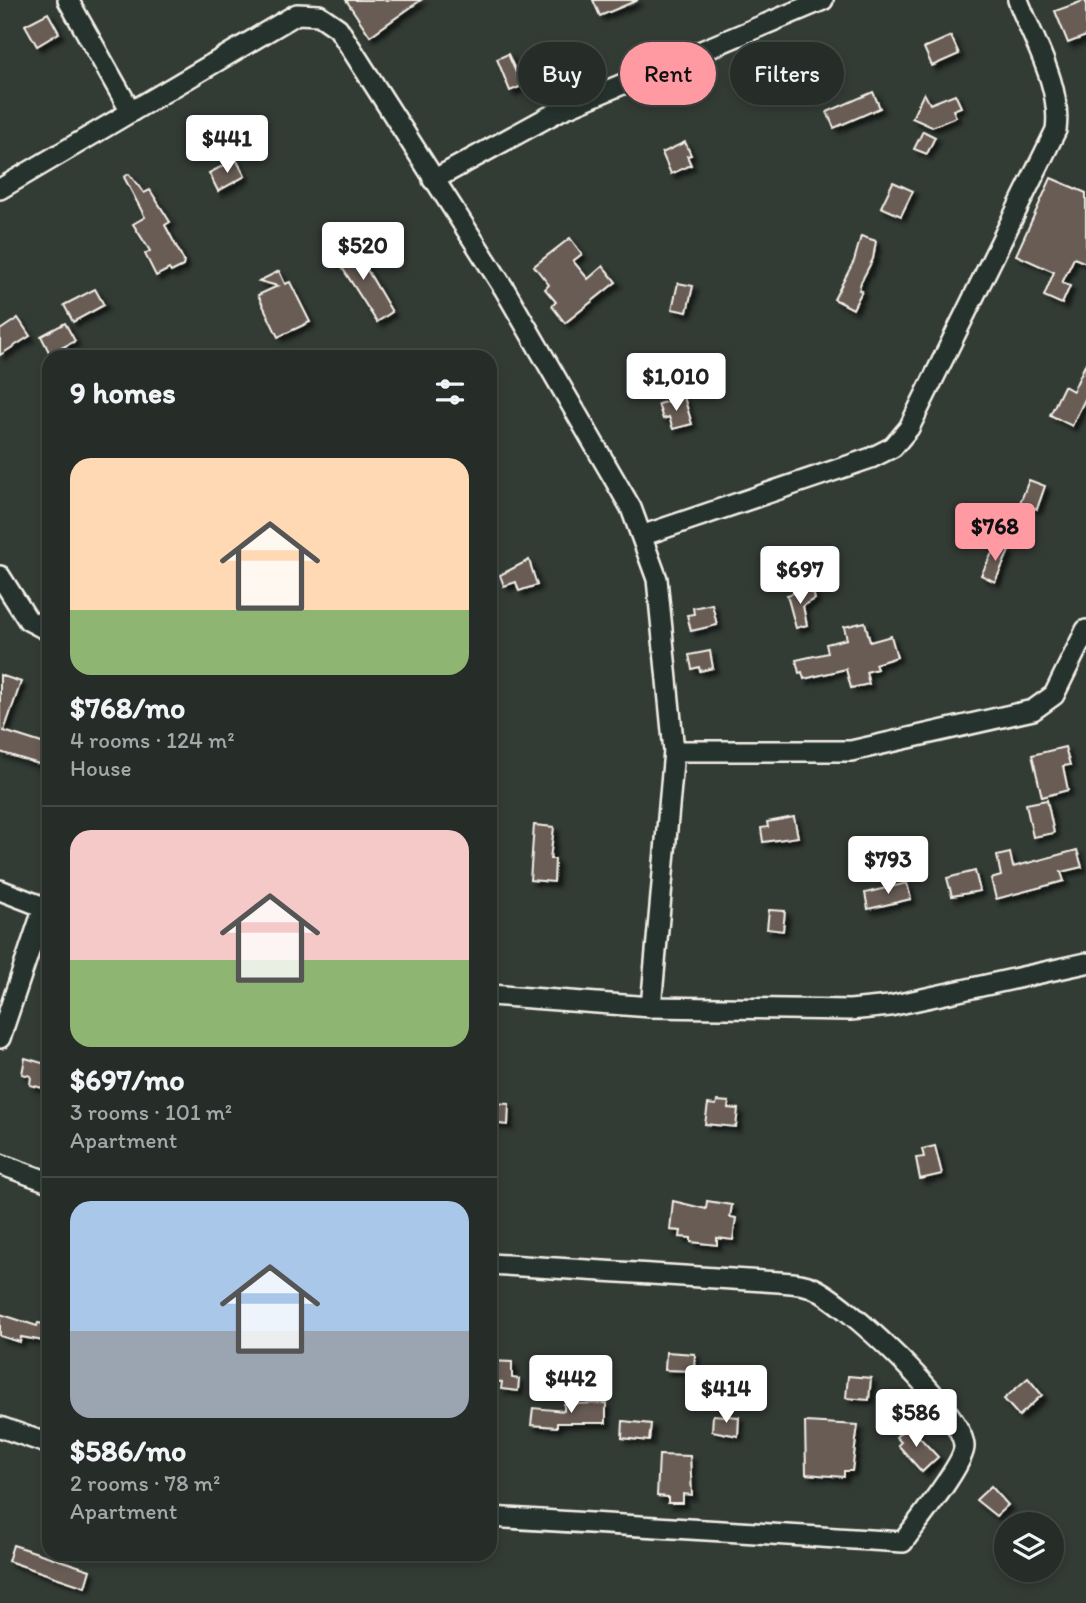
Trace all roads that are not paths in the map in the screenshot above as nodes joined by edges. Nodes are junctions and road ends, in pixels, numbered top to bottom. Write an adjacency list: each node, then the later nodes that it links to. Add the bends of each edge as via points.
1 (68, 0): 4 (street)
2 (822, 0): 5 (street, via 561,110)
3 (1018, 0): 7 (street, via 1055,94 1059,111 1056,130 909,428 892,447 872,458)
4 (131, 112): 5 (street, via 297,14 319,15 338,28); 6 (street)
5 (433, 180): 7 (street, via 512,301)
6 (0, 189)
7 (644, 535): 11 (street, via 657,579)
8 (0, 576): 9 (street, via 28,620)
9 (42, 627)
10 (1086, 631): 11 (street, via 1054,695 1033,710 851,751)
11 (674, 751): 17 (street)
12 (0, 890): 13 (street)
13 (42, 906)
14 (42, 922): 18 (street)
15 (1086, 963): 17 (street, via 890,1006 850,1010)
16 (497, 996): 17 (street)
17 (651, 1007)
18 (0, 1038)
19 (0, 1164): 20 (street)
20 (42, 1179)
21 (497, 1264): 24 (street, via 811,1287 894,1351 948,1412 964,1448 903,1542)
22 (0, 1427): 23 (street)
23 (42, 1442)
24 (497, 1517)

